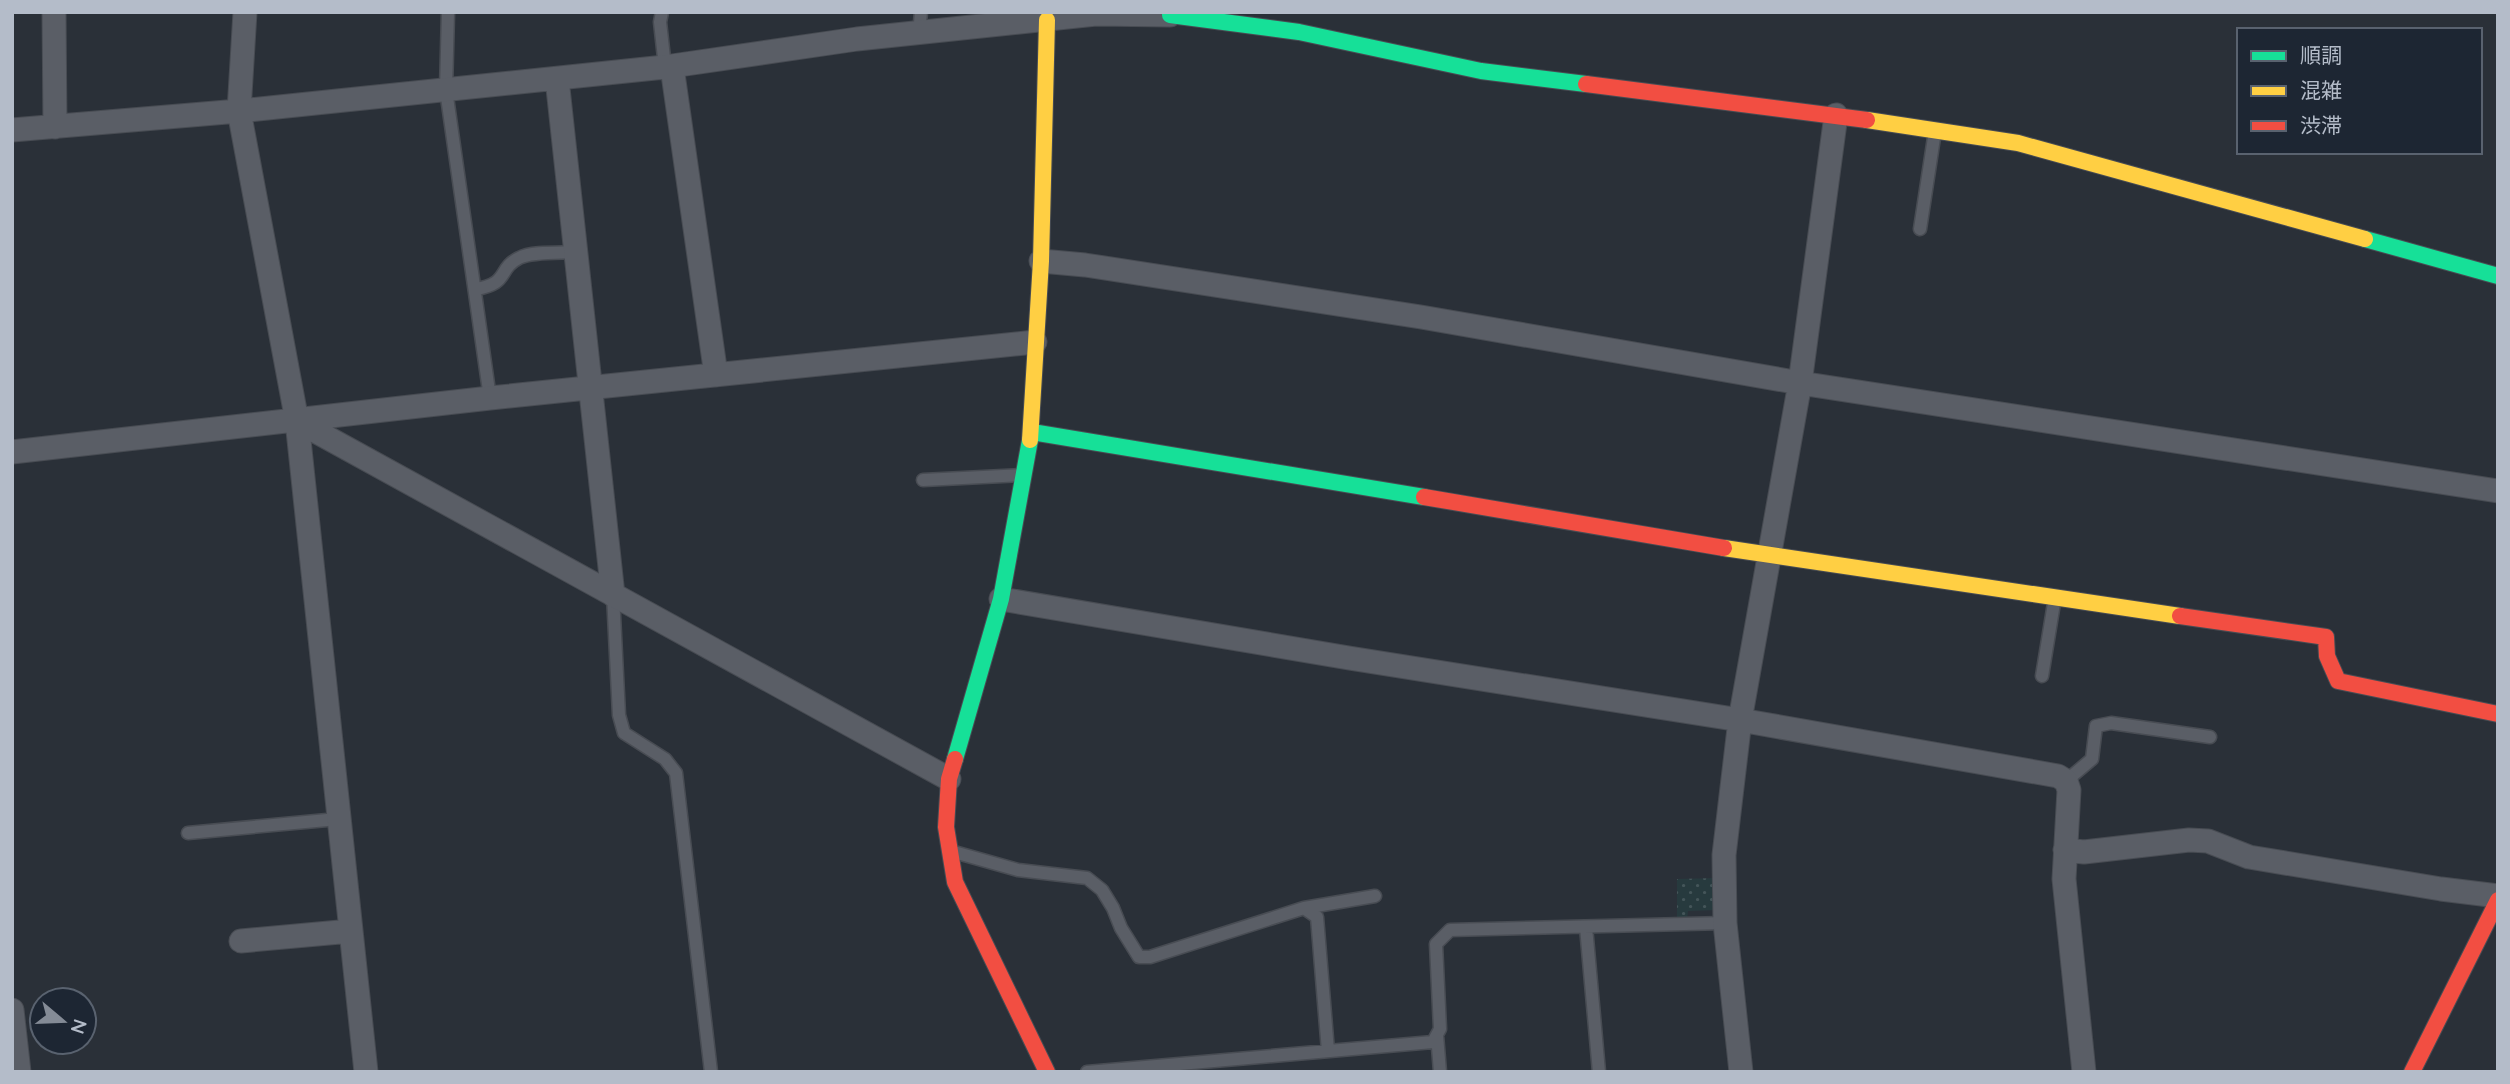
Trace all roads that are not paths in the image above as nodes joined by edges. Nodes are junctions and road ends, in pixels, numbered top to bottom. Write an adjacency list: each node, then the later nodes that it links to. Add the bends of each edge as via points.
1 (54, 12): 13 (street)
2 (245, 12): 11 (street)
3 (448, 12): 10 (lane)
4 (662, 12): 8 (lane)
5 (1170, 14): 6 (street, via 1096,14); 12 (street, via 1299,32 1481,71)
6 (1047, 20): 7 (street); 18 (street)
7 (920, 22): 8 (street, via 857,39)
8 (668, 67): 9 (street); 22 (street)
9 (557, 79): 10 (street); 17 (street)
10 (446, 90): 11 (street); 20 (lane)
11 (239, 111): 13 (street); 26 (street)
12 (1836, 115): 15 (street); 23 (street)
13 (55, 127): 14 (street)
14 (12, 130)
15 (1935, 130): 16 (lane); 19 (street, via 2018,143)
16 (1920, 229)
17 (576, 252): 20 (lane, via 518,258 498,282); 24 (street)
18 (1041, 261): 21 (street); 23 (street, via 1421,317)
19 (2498, 276)
20 (475, 289): 25 (lane)
21 (1035, 342): 22 (street); 27 (street)
22 (716, 375): 24 (street)
23 (1800, 383): 31 (street); 32 (street)
24 (591, 388): 25 (street); 33 (street)
25 (490, 398): 26 (street)
26 (298, 421): 28 (street); 33 (street); 42 (street)
27 (1032, 432): 29 (street); 32 (street)
28 (12, 452)
29 (1024, 475): 30 (lane); 35 (street)
30 (923, 480)
31 (2498, 491)
32 (1768, 555): 34 (street); 38 (street)
33 (613, 595): 40 (street); 58 (lane, via 619,715 625,733 665,759 676,773)
34 (2055, 597): 36 (lane); 37 (street, via 2326,637 2327,656 2338,681)
35 (1001, 598): 38 (street); 40 (street)
36 (2042, 676)
37 (2498, 714)
38 (1740, 720): 41 (street); 49 (street, via 1724,855)
39 (2210, 737): 41 (lane, via 2111,723 2096,726 2092,759)
40 (949, 779): 44 (street, via 946,827)
41 (2066, 781): 45 (street)
42 (338, 819): 43 (lane); 51 (street)
43 (188, 833)
44 (950, 850): 48 (lane, via 1018,870 1087,878 1102,890 1139,957); 59 (street, via 955,882)
45 (2065, 850): 47 (street, via 2208,841 2249,857); 64 (street)
46 (1375, 896): 48 (lane)
47 (2498, 898): 65 (street)
48 (1304, 908): 55 (lane, via 1317,917)
49 (1725, 923): 50 (lane); 63 (street)
50 (1586, 927): 54 (lane, via 1450,930 1436,944); 62 (lane)
51 (351, 931): 52 (street); 57 (street)
52 (241, 941)
53 (12, 1010): 56 (street)
54 (1437, 1035): 55 (lane, via 1433,1042); 61 (lane)
55 (1328, 1051): 60 (lane)
56 (19, 1072)
57 (366, 1072)
58 (710, 1072)
59 (1047, 1072)
60 (1087, 1072)
61 (1440, 1072)
62 (1599, 1072)
63 (1741, 1072)
64 (2084, 1072)
65 (2412, 1072)

